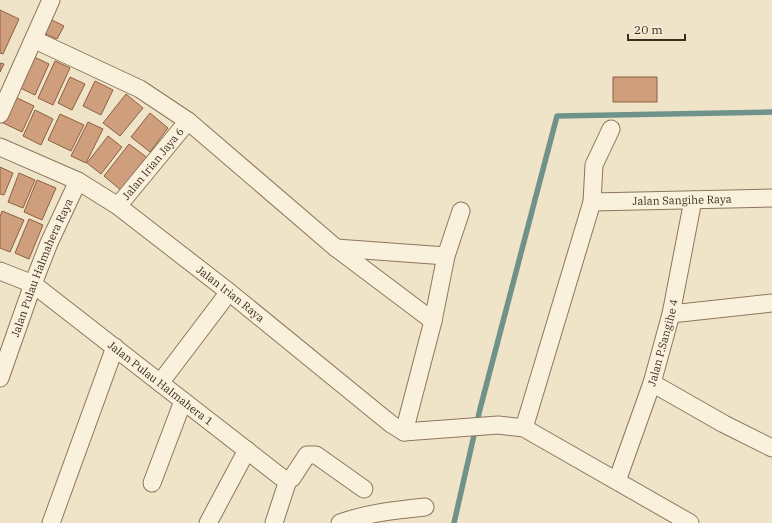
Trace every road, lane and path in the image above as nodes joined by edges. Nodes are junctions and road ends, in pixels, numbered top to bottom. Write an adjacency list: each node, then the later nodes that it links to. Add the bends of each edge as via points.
1 (51, 0): 2 (street)
2 (34, 40): 3 (street); 4 (street, via 140,89)
3 (0, 114)
4 (188, 121): 11 (street, Jalan Irian Jaya 6); 13 (street)
5 (611, 129): 10 (street, via 594,165)
6 (0, 147): 7 (street, Jalan Irian Raya)
7 (78, 181): 11 (street, Jalan Irian Raya); 16 (street, Jalan Pulau Halmahera Raya)
8 (772, 198): 9 (street, Jalan Sangihe Raya)
9 (693, 200): 10 (street, Jalan Sangihe Raya); 19 (street, Jalan P.Sangihe 4)
10 (592, 202): 26 (street)
11 (118, 206): 17 (street, Jalan Irian Raya)
12 (461, 211): 14 (street)
13 (336, 248): 14 (street); 20 (street)
14 (446, 256): 20 (street)
15 (0, 271): 16 (street, Jalan Pulau Halmahera 1)
16 (33, 284): 21 (street, Jalan Pulau Halmahera 1); 22 (street, Jalan Pulau Halmahera Raya)
17 (229, 292): 23 (street); 27 (street, Jalan Irian Raya)
18 (772, 303): 19 (street)
19 (671, 314): 24 (street, Jalan P.Sangihe 4)
20 (434, 321): 27 (street)
21 (115, 347): 23 (street, Jalan Pulau Halmahera 1); 35 (street)
22 (0, 378)
23 (160, 383): 25 (street, Jalan Pulau Halmahera 1)
24 (652, 383): 28 (street); 31 (street, Jalan P.Sangihe 4)
25 (183, 401): 29 (street, Jalan Pulau Halmahera 1); 32 (street)
26 (524, 428): 27 (street, via 458,427); 31 (street)
27 (404, 432)
28 (772, 448)
29 (247, 450): 30 (street, Jalan Pulau Halmahera 1); 36 (street)
30 (288, 480): 33 (street, via 307,455 316,454); 37 (street)
31 (617, 481): 39 (street)
32 (152, 483)
33 (364, 489)
34 (425, 507): 38 (street, via 379,512)
35 (51, 523)
36 (208, 523)
37 (274, 523)
38 (340, 523)
39 (690, 523)

